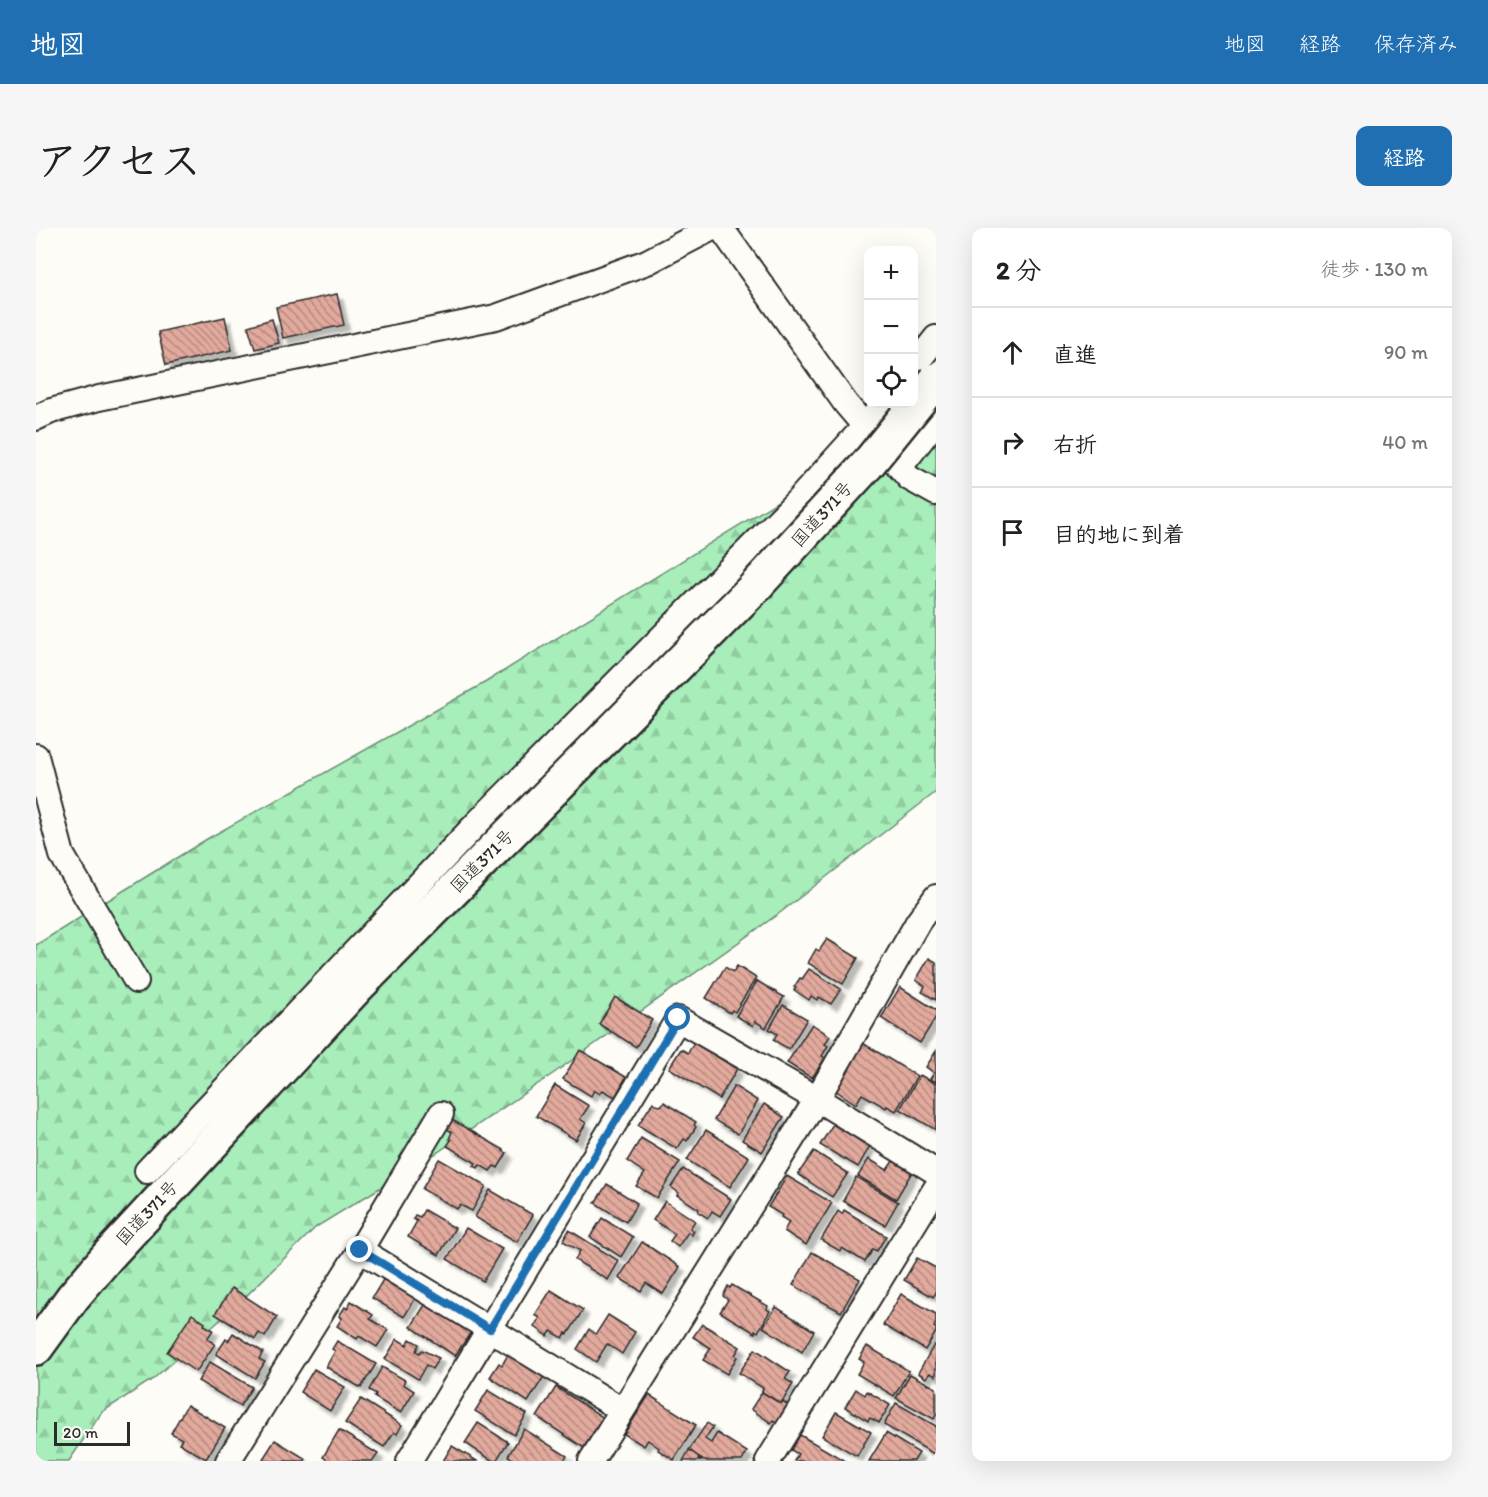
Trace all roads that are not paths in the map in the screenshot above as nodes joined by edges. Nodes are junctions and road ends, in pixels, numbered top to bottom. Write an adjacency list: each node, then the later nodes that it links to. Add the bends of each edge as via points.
1 (712, 228): 7 (street, via 647,262 496,317 99,398)
2 (721, 228): 9 (street)
3 (936, 338): 4 (street)
4 (918, 361)
5 (936, 380): 22 (highway, 国道371号, bridge, via 867,465 755,587 358,986 107,1257)
6 (881, 408): 9 (street)
7 (36, 418)
8 (936, 421): 10 (street)
9 (865, 426): 10 (street); 17 (street, via 801,497 479,821)
10 (900, 467): 11 (street, via 909,478)
11 (936, 494)
12 (36, 756): 14 (street, via 62,855)
13 (936, 897): 15 (street)
14 (136, 981)
15 (817, 1099): 18 (street); 21 (street, via 678,1018); 23 (street)
16 (441, 1114): 20 (street)
17 (147, 1171)
18 (936, 1172)
19 (936, 1188): 27 (street)
20 (360, 1250): 21 (street); 24 (street)
21 (490, 1329): 23 (street); 25 (street)
22 (36, 1348)
23 (622, 1410): 26 (street)
24 (228, 1461)
25 (409, 1461)
26 (591, 1461)
27 (768, 1461)

